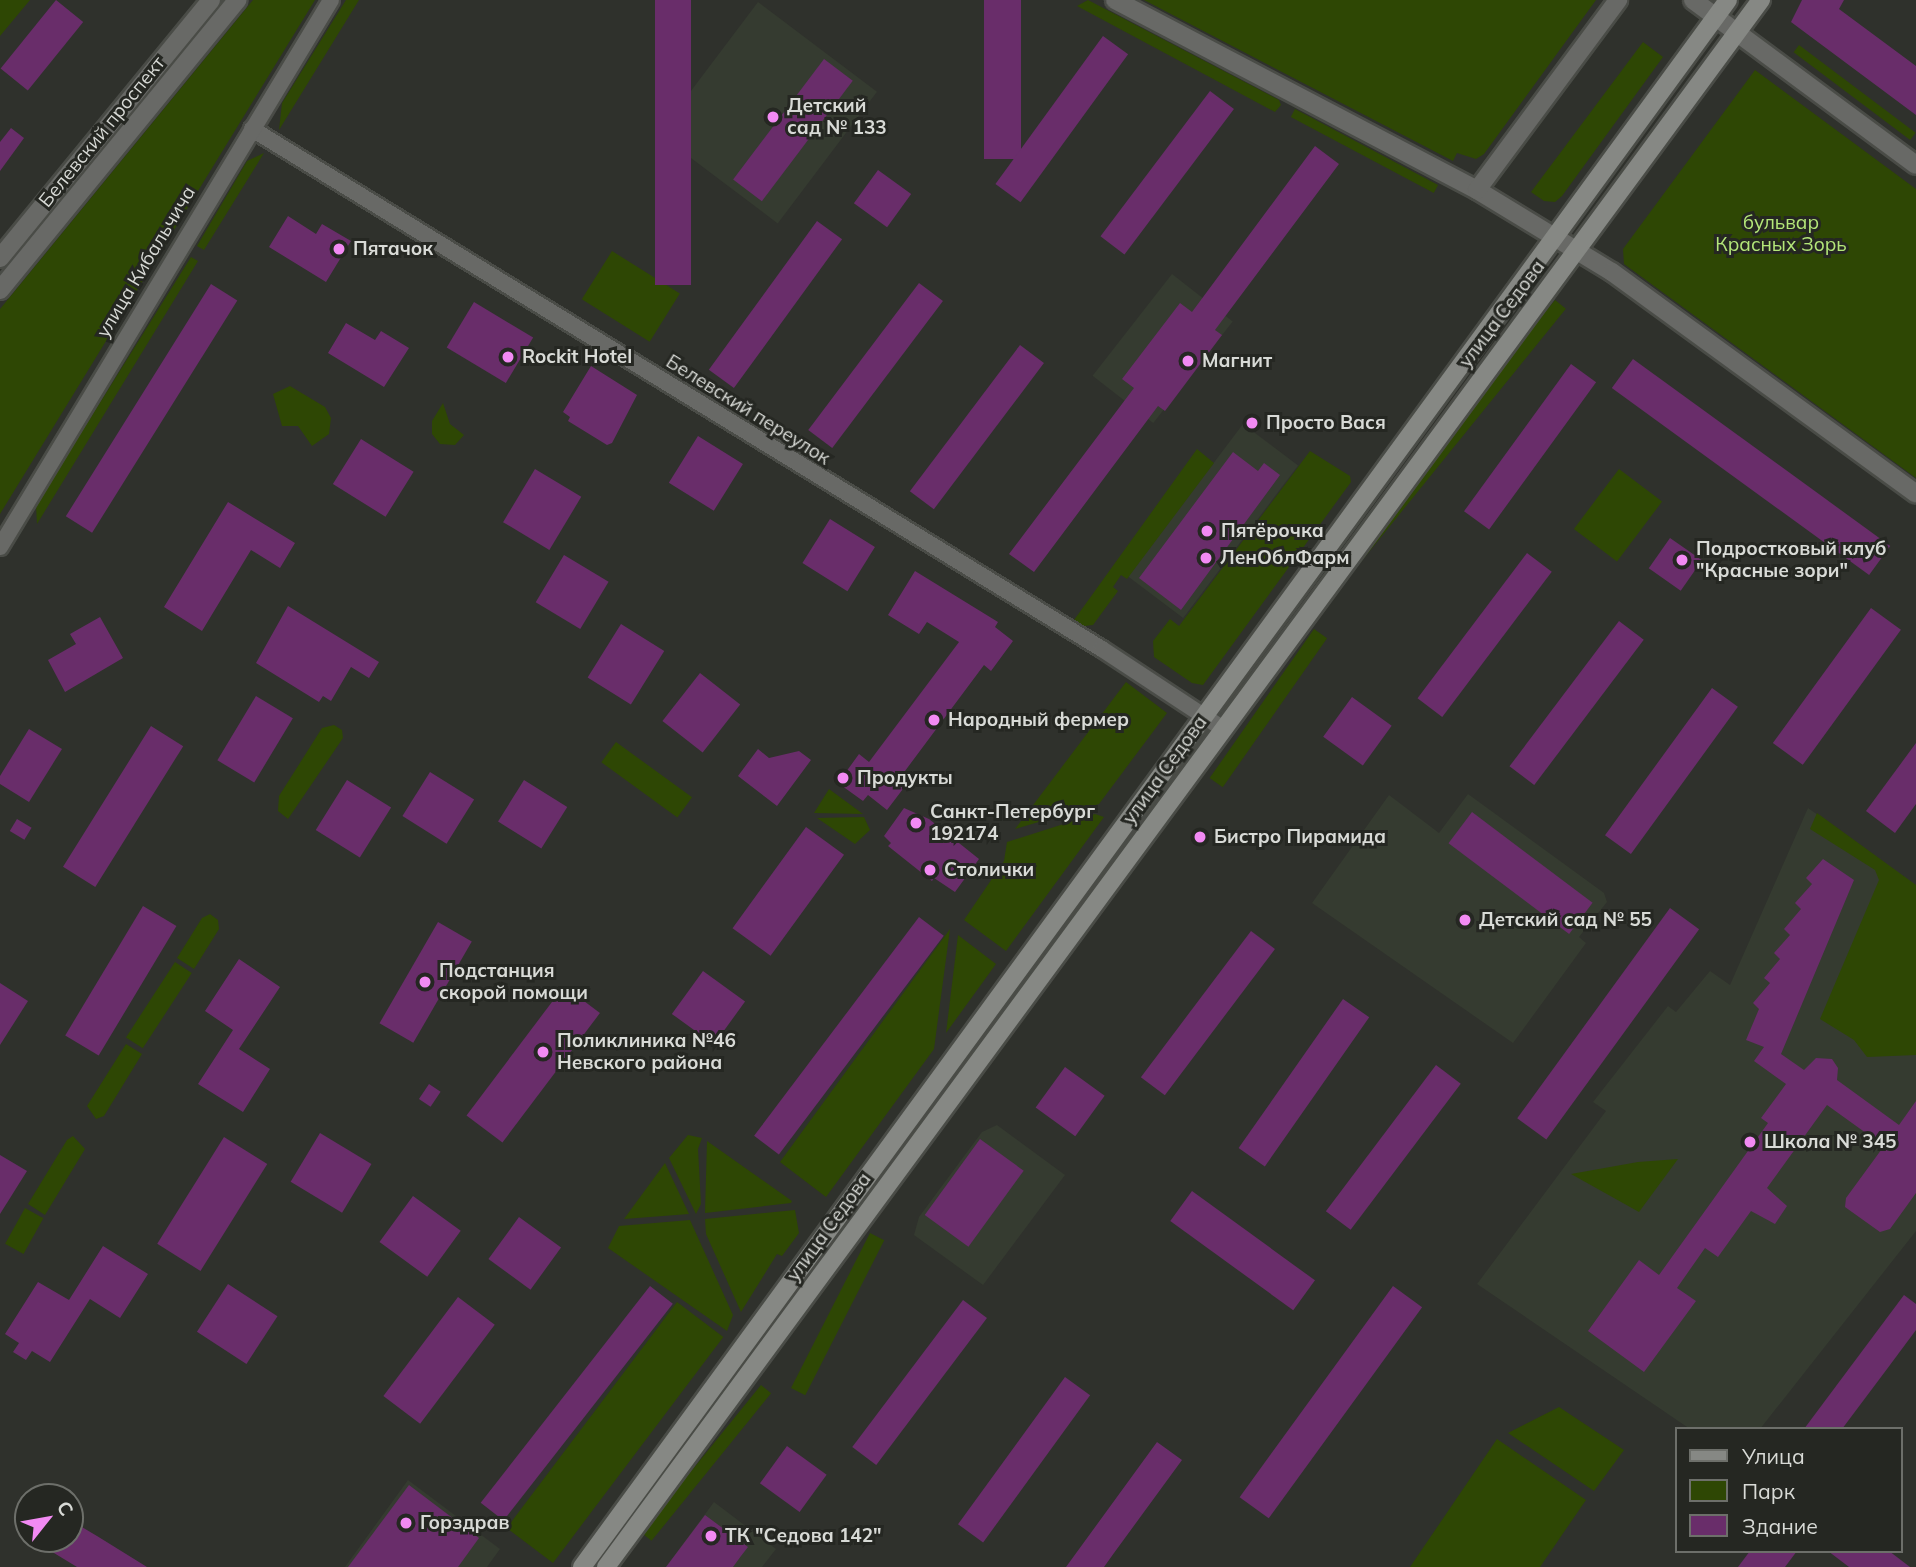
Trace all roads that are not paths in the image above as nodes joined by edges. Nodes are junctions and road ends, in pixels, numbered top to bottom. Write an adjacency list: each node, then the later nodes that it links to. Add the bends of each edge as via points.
1 (211, 0): 16 (street, Белевский проспект)
2 (237, 0): 17 (street, Белевский проспект)
3 (331, 0): 11 (street, улица Кибальчича)
4 (1115, 0): 13 (street)
5 (1618, 0): 13 (street)
6 (1693, 0): 9 (street)
7 (1728, 0): 9 (main road, улица Седова)
8 (1761, 0): 10 (main road, улица Седова)
9 (1716, 17): 10 (street); 14 (main road, улица Седова)
10 (1738, 34): 12 (street); 15 (main road, улица Седова)
11 (252, 129): 19 (street, улица Кибальчича); 20 (street, Белевский переулок)
12 (1916, 165)
13 (1477, 190): 14 (street)
14 (1554, 237): 15 (street); 20 (main road, улица Седова)
15 (1576, 250): 18 (street); 21 (main road, улица Седова)
16 (0, 258)
17 (0, 290)
18 (1916, 494)
19 (0, 547)
20 (1206, 717): 21 (street, Белевский переулок); 22 (main road, улица Седова)
21 (1222, 728): 23 (main road, улица Седова)
22 (582, 1567)
23 (606, 1567)

